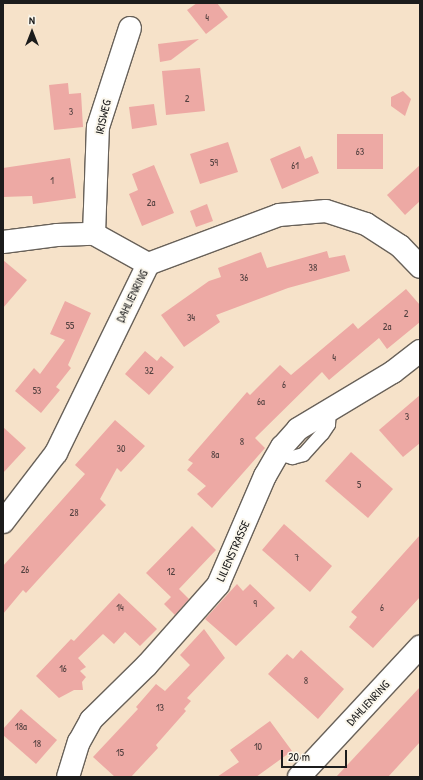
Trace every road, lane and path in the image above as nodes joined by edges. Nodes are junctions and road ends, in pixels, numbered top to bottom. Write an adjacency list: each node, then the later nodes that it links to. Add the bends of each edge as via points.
1 (130, 28): 2 (street, IRISWEG, via 98,127)
2 (94, 234): 3 (street, via 57,235); 4 (street)
3 (3, 242)
4 (148, 264): 5 (street, DAHLIENRING, via 279,215 326,211 366,224 400,246); 7 (street, DAHLIENRING, via 56,452)
5 (420, 267)
6 (420, 351): 9 (street, LILIENSTRASSE, via 393,372 298,429 278,452 218,585 147,665 91,720 79,742)
7 (3, 522)
8 (420, 647): 10 (street, DAHLIENRING)
9 (68, 777)
10 (299, 777)

